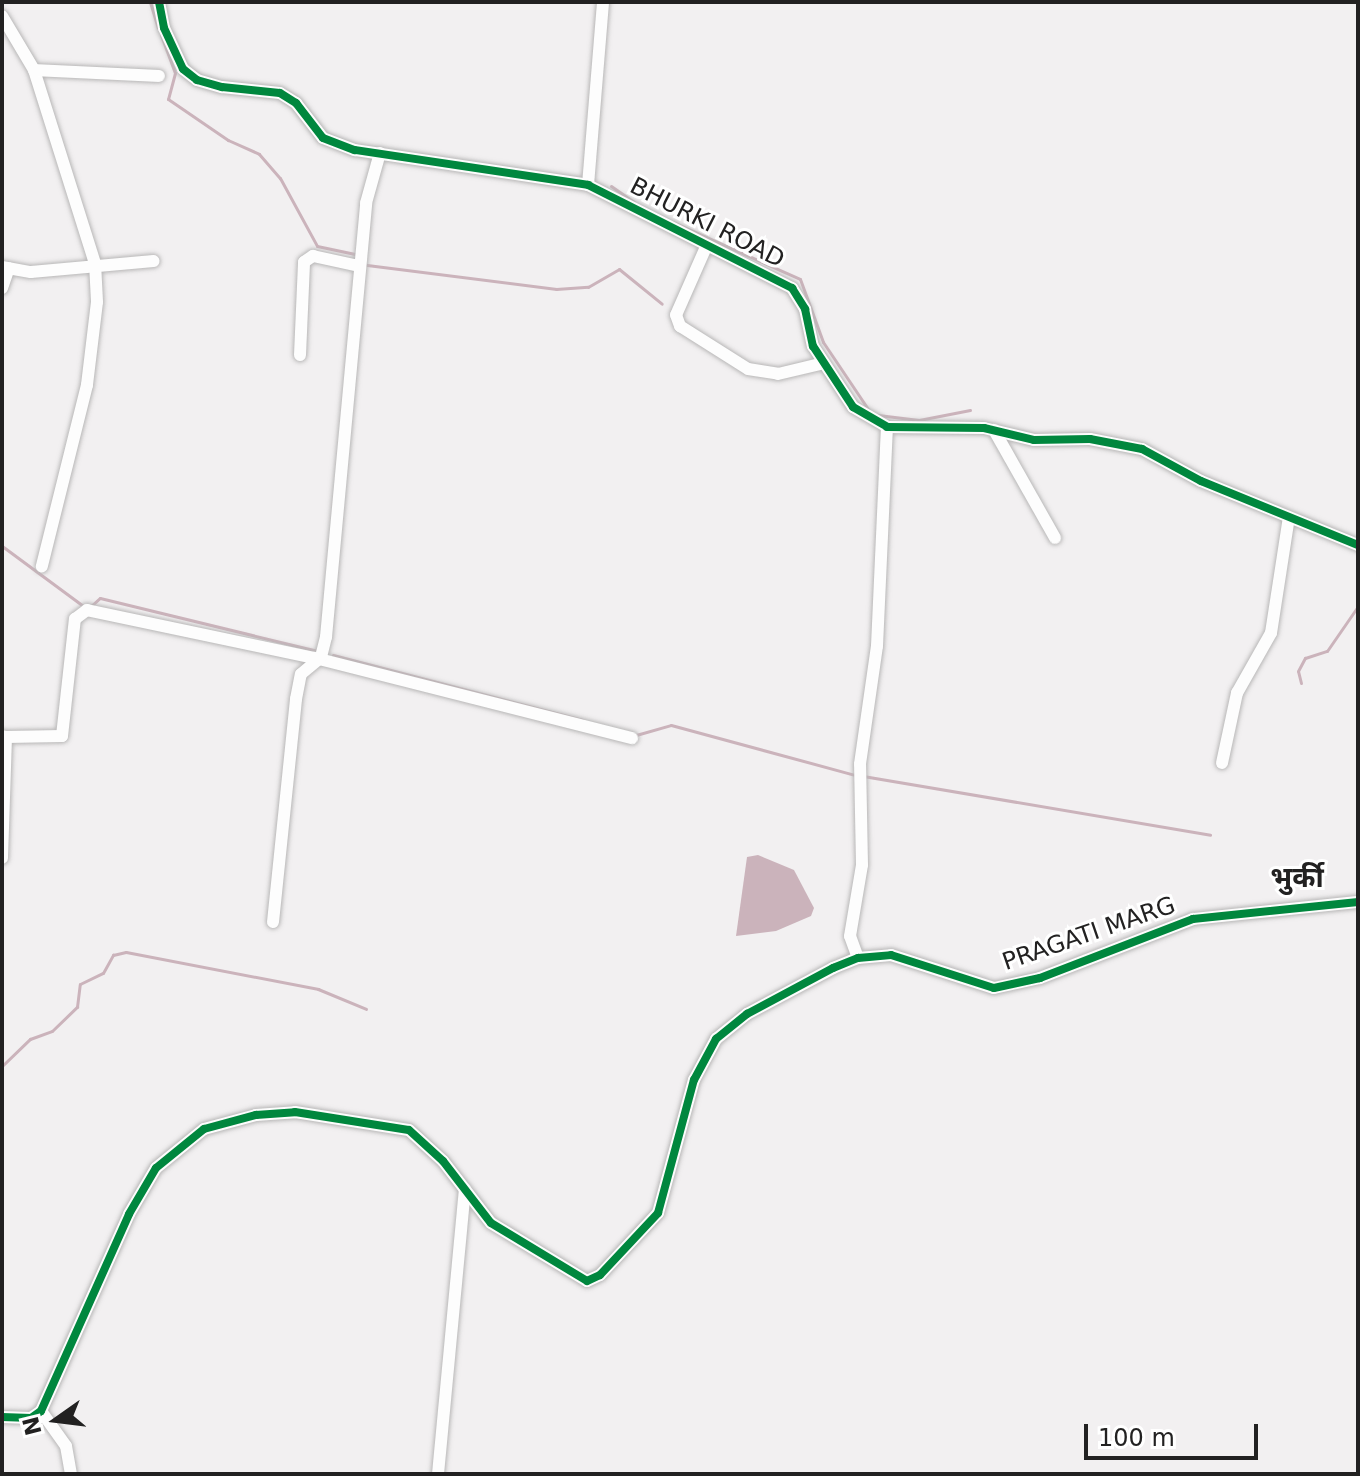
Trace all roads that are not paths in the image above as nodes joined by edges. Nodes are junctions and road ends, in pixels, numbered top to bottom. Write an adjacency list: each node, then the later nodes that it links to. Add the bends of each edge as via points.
1 (159, 2): 6 (street, BHURKI ROAD, via 175,56 197,80 280,93 296,103 323,138)
2 (603, 2): 7 (street)
3 (2, 16): 4 (street)
4 (34, 70): 5 (street); 10 (street)
5 (159, 76)
6 (380, 153): 7 (street, BHURKI ROAD); 11 (street, via 366,203)
7 (588, 185): 8 (street, BHURKI ROAD)
8 (706, 247): 15 (street, BHURKI ROAD, via 792,288); 15 (street, via 676,315 680,326 748,369 778,374)
9 (154, 261): 10 (street)
10 (95, 263): 12 (street, via 31,272); 21 (street, via 97,302 87,385)
11 (359, 266): 14 (street, via 313,256 304,262); 22 (street, via 326,637 321,657)
12 (6, 267): 13 (street)
13 (2, 288)
14 (300, 355)
15 (824, 363): 16 (street, BHURKI ROAD, via 853,407)
16 (887, 427): 17 (street, BHURKI ROAD); 29 (street, via 877,646 860,764 862,865 850,936)
17 (994, 430): 18 (street, BHURKI ROAD, via 1034,440 1090,439 1142,449 1201,481); 19 (street)
18 (1289, 517): 20 (street, BHURKI ROAD); 25 (street, via 1271,633 1237,693)
19 (1055, 538)
20 (1358, 545)
21 (42, 566)
22 (315, 658): 23 (street, via 87,610 75,619 62,736); 24 (street); 28 (street, via 301,674 296,699)
23 (4, 737): 26 (street)
24 (632, 738)
25 (1222, 763)
26 (2, 858)
27 (1358, 902): 29 (street, PRAGATI MARG, via 1193,919 1040,978 994,988 891,955)
28 (273, 922)
29 (858, 958): 30 (street, PRAGATI MARG, via 747,1014 716,1039 694,1080 658,1213 600,1275 587,1281 567,1272 491,1223)
30 (465, 1189): 31 (street, PRAGATI MARG, via 409,1130 295,1112 256,1115 204,1129 156,1168 129,1214); 34 (street)
31 (41, 1411): 32 (street, via 31,1418); 33 (street, via 66,1446)
32 (2, 1417)
33 (71, 1474)
34 (438, 1474)

